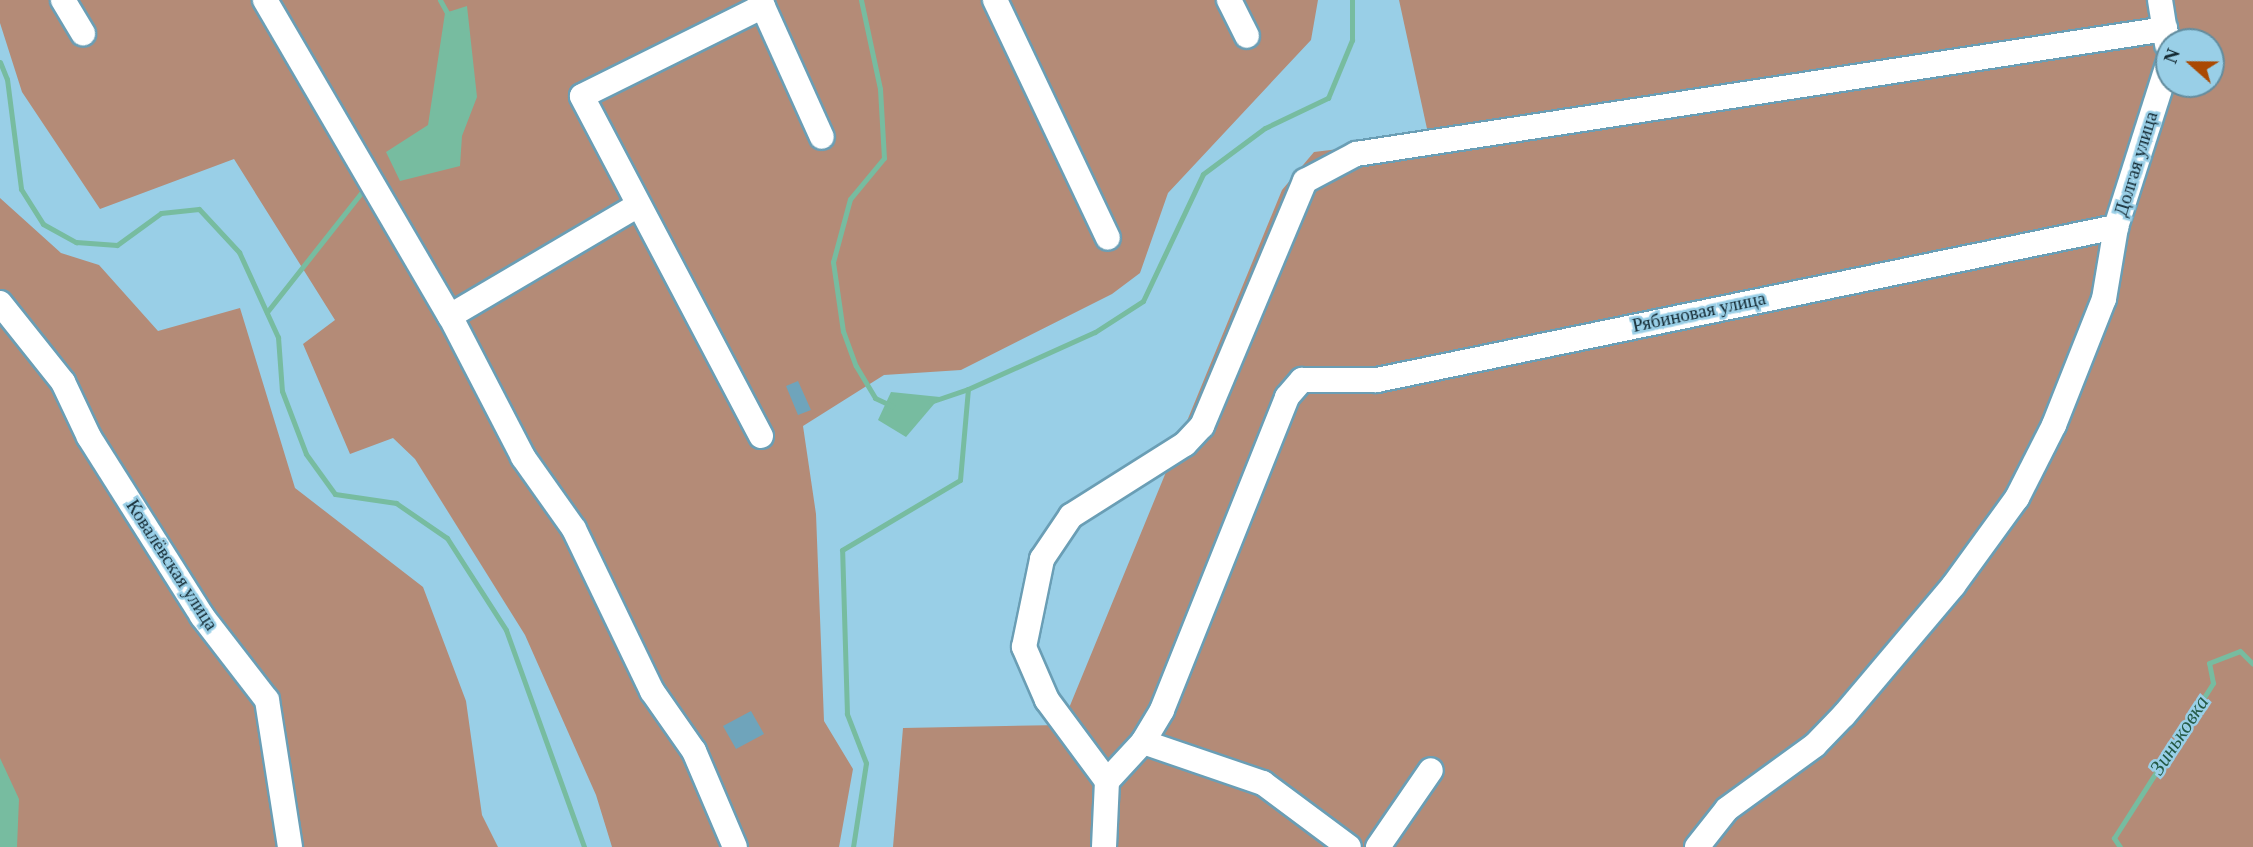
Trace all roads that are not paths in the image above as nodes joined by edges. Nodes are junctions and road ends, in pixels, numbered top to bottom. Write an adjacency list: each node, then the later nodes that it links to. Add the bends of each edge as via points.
1 (63, 0): 9 (street)
2 (265, 0): 17 (street)
3 (995, 0): 15 (street)
4 (1228, 0): 10 (street)
5 (2160, 0): 7 (street, Долгая улица)
6 (762, 3): 12 (street); 13 (street, via 582,96)
7 (2165, 28)
8 (2155, 31): 21 (street, via 1356,154 1305,181 1202,426 1185,444 1071,516 1042,559 1024,647 1046,700)
9 (83, 33)
10 (1247, 36)
11 (2157, 98): 14 (street, Долгая улица)
12 (821, 137)
13 (637, 206): 17 (street); 18 (street)
14 (2116, 227): 19 (street, Рябиновая улица, via 1377,380 1302,380 1287,397 1162,710); 27 (street, Долгая улица, via 2104,299 2054,425 2017,498 1953,586 1844,715 1815,744 1727,809)
15 (1108, 238)
16 (0, 303): 22 (street, Ковалёвская улица, via 63,382 89,437 202,616 267,700)
17 (450, 316): 23 (street, via 523,457 574,529 652,691 694,751)
18 (761, 436)
19 (1143, 743): 21 (street); 25 (street, via 1263,783)
20 (1431, 770): 26 (street)
21 (1107, 781): 24 (street)
22 (290, 847)
23 (735, 847)
24 (1104, 847)
25 (1349, 847)
26 (1378, 847)
27 (1698, 847)

